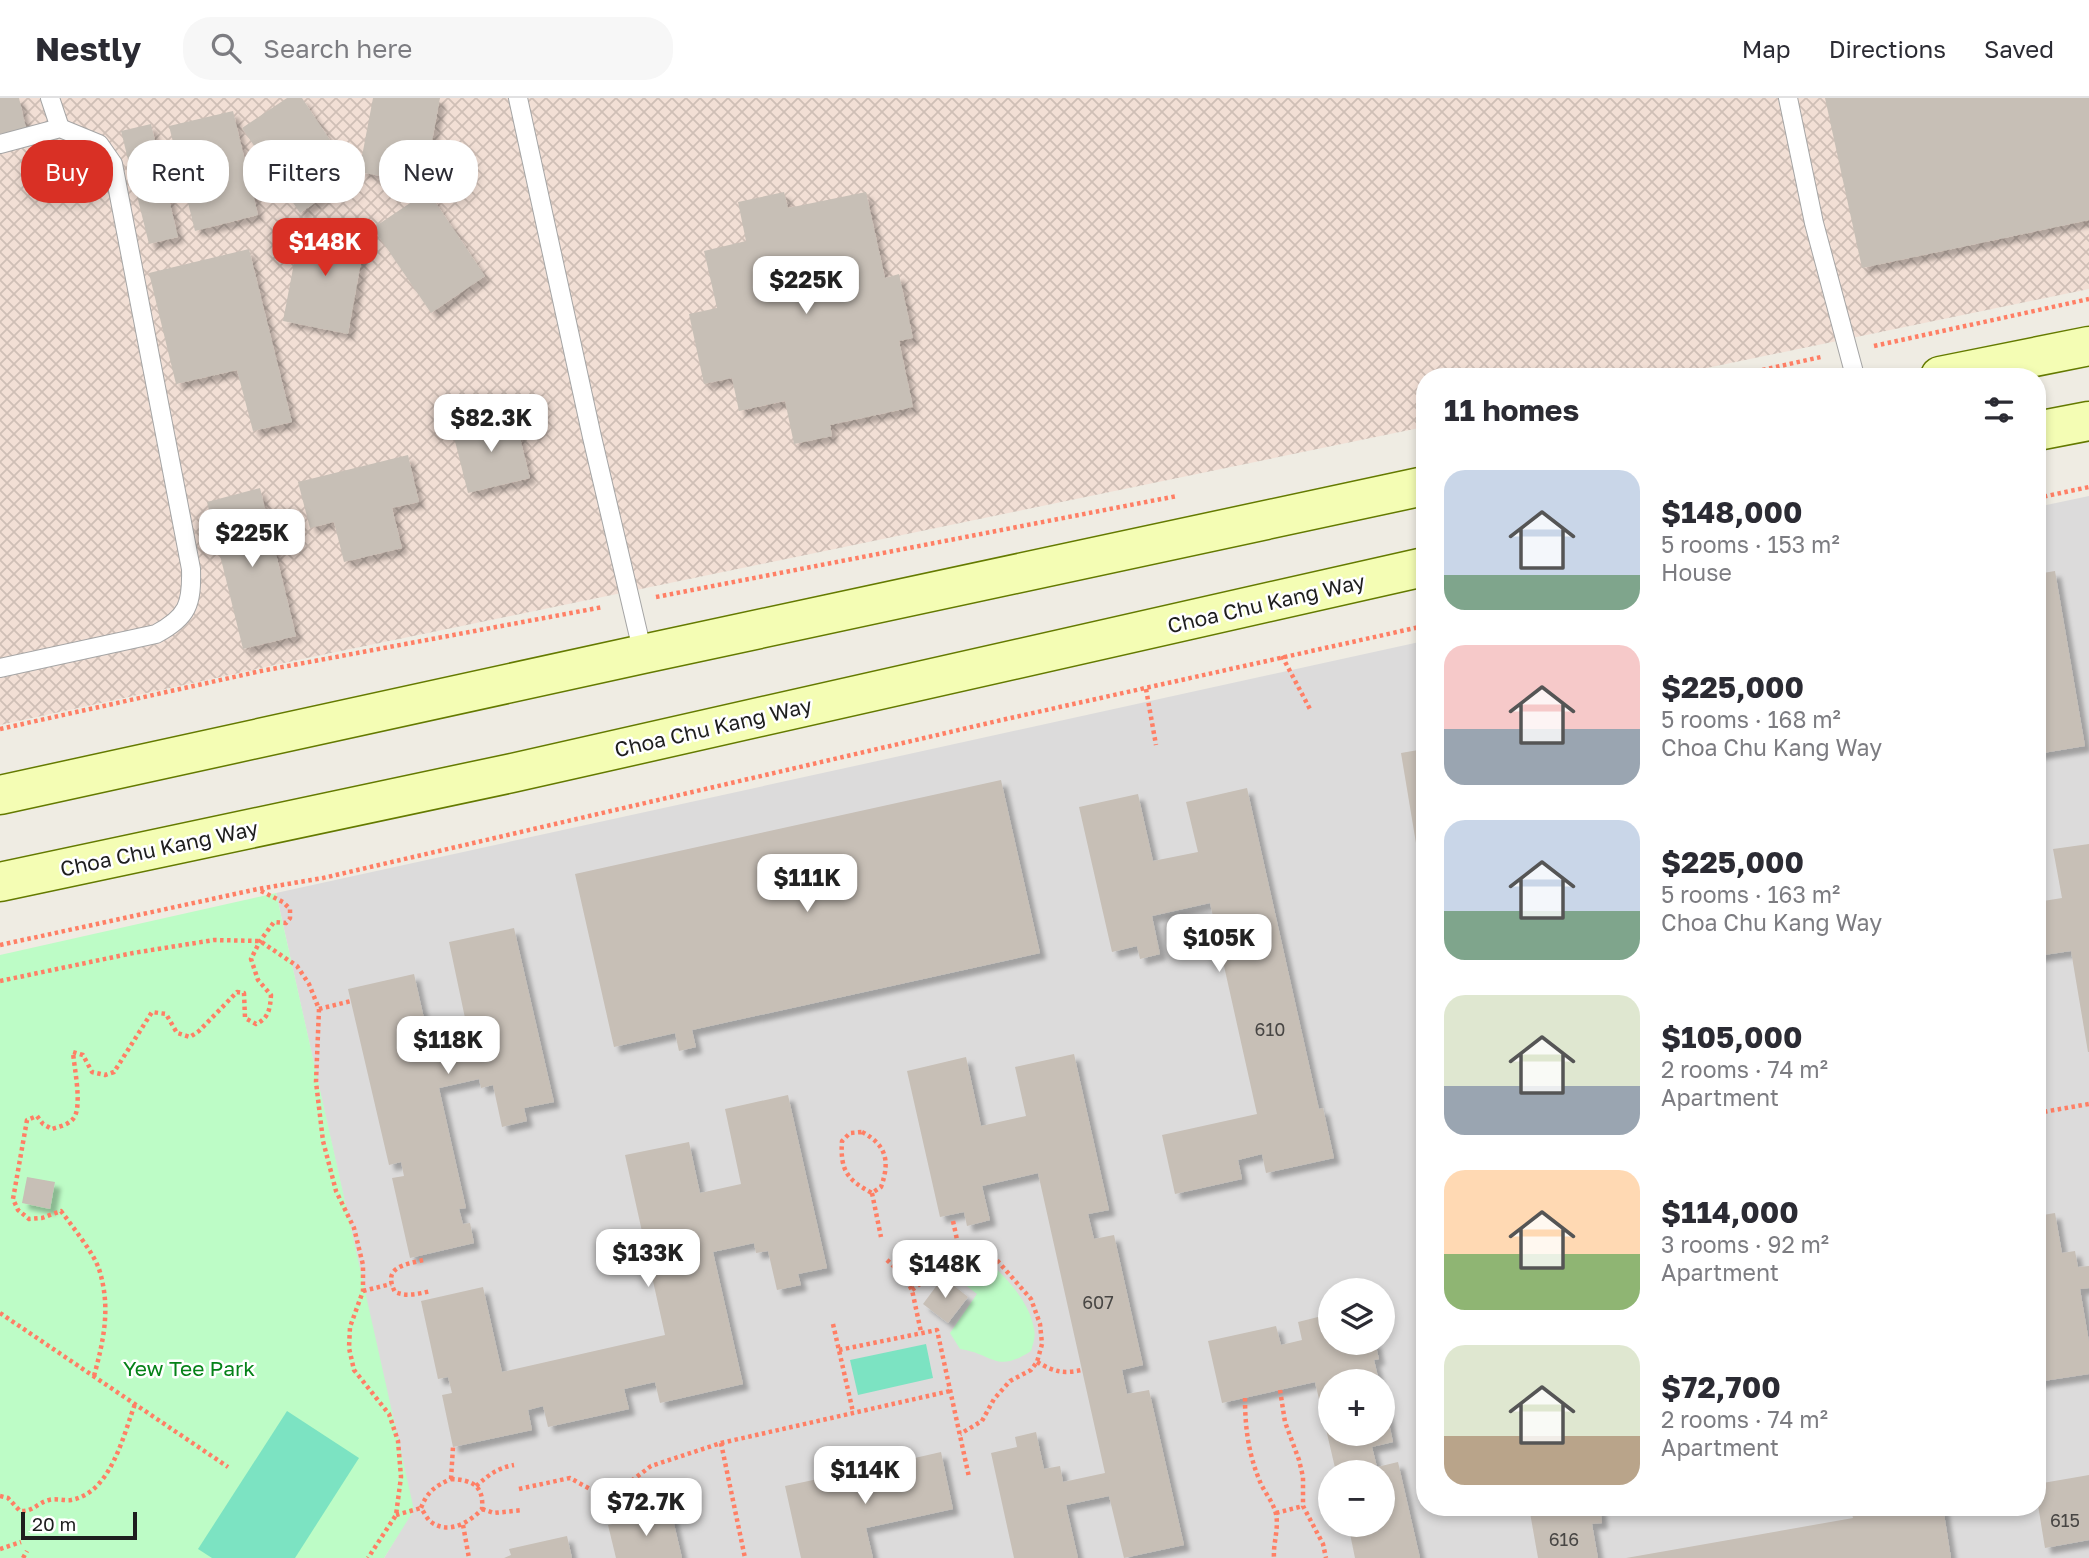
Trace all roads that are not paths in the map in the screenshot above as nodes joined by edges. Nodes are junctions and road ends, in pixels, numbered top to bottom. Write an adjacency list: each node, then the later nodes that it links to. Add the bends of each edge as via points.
1 (50, 98): 4 (lane)
2 (518, 98): 13 (lane)
3 (1788, 98): 7 (lane, via 1814,223)
4 (60, 128): 5 (lane); 14 (lane, via 99,144 113,164 191,569 191,595 184,613 156,634)
5 (0, 144)
6 (2089, 346): 8 (main road)
7 (1853, 368)
8 (1980, 368)
9 (2089, 421): 10 (main road)
10 (2046, 429)
11 (1416, 488): 13 (main road)
12 (1416, 569): 16 (main road, Choa Chu Kang Way, via 538,767)
13 (643, 654): 15 (main road)
14 (0, 668)
15 (0, 795)
16 (0, 882)

